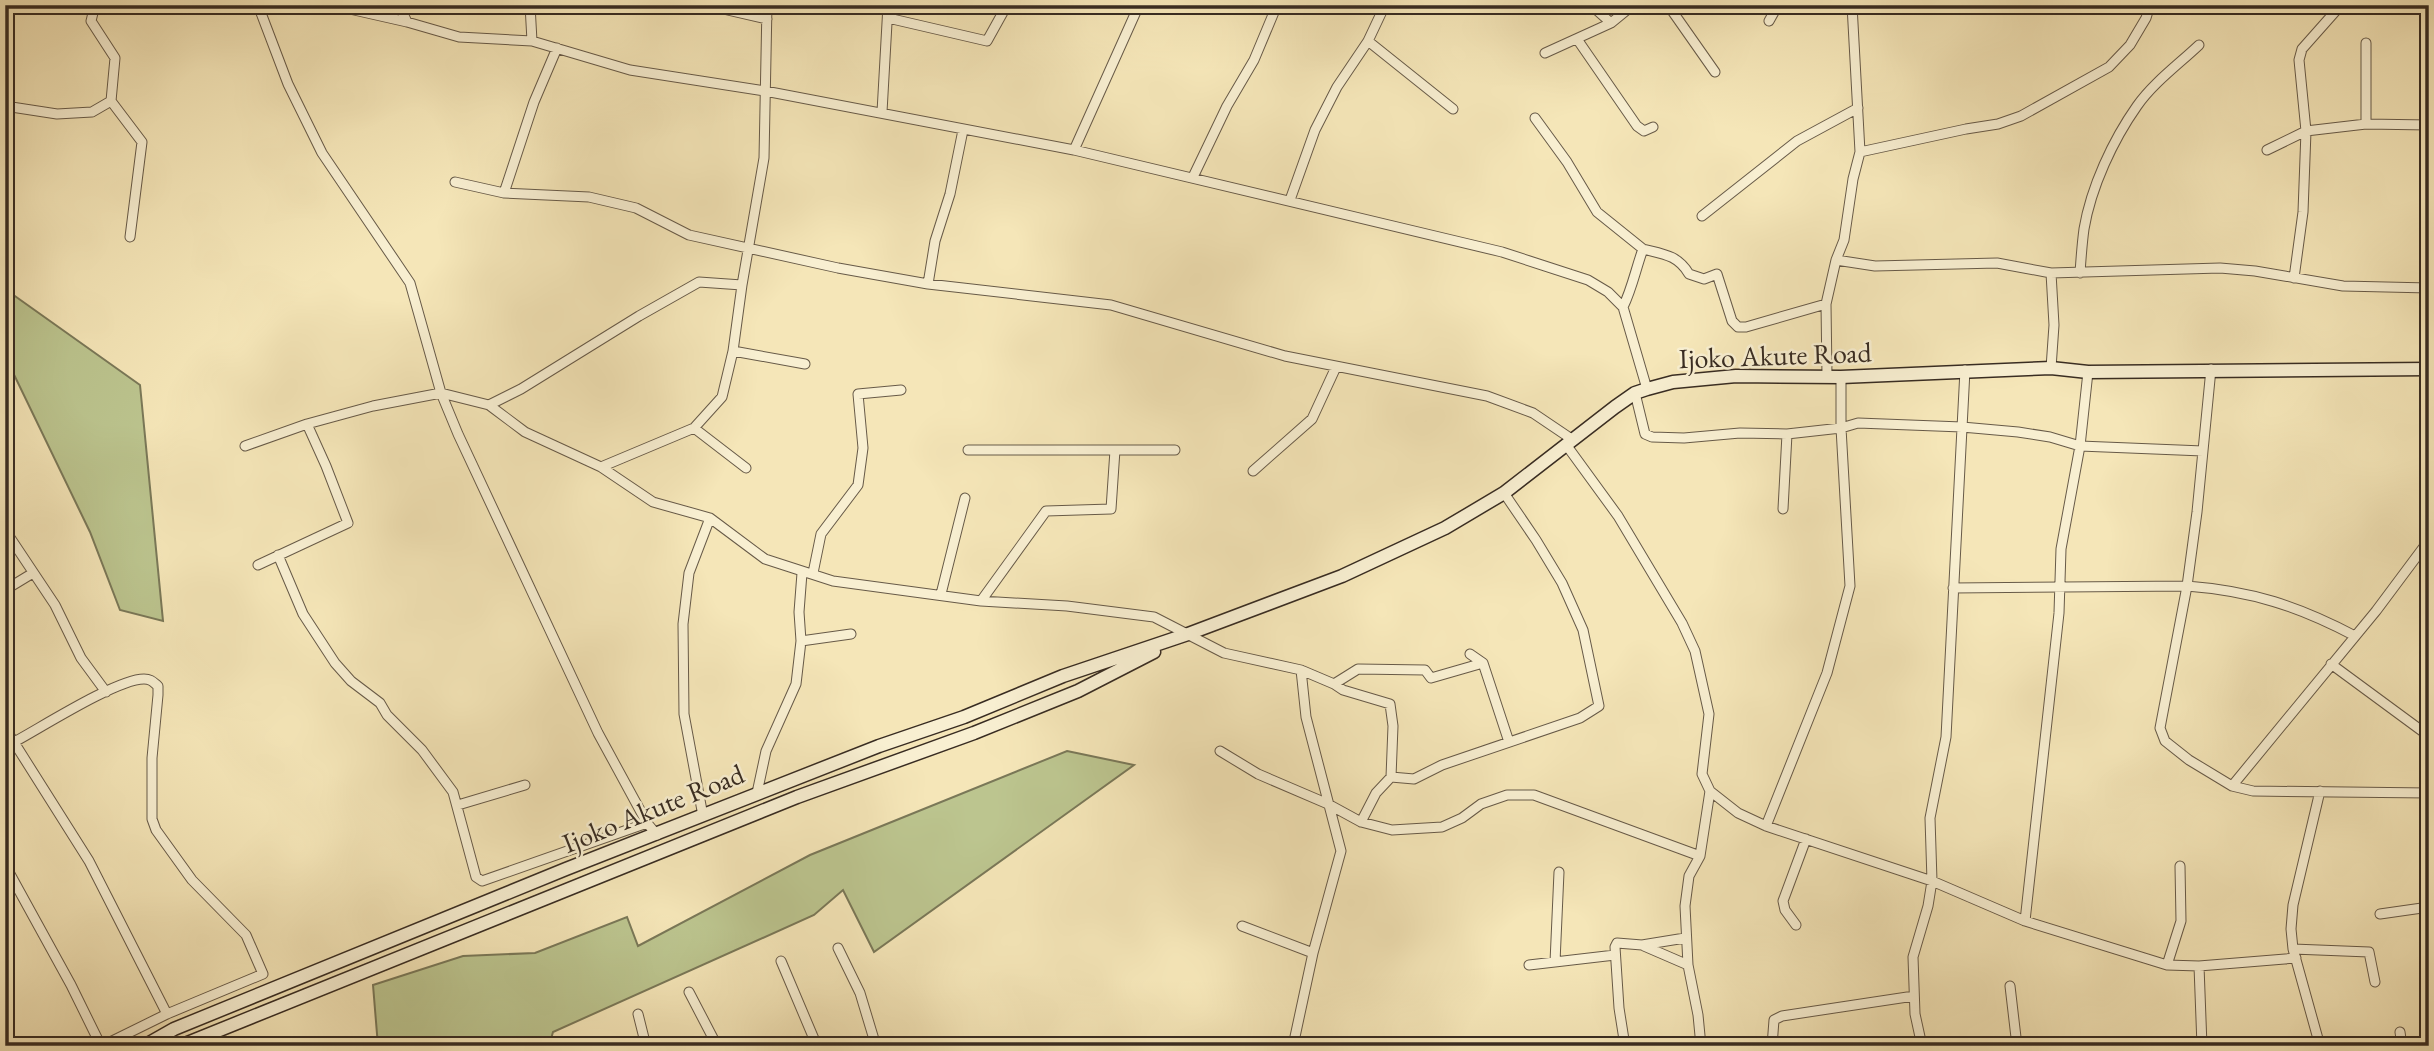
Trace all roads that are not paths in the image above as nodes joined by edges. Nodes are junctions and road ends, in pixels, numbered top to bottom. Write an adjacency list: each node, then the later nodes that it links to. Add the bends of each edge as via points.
1 (95, 5): 34 (street, via 91,21 114,58)
2 (258, 5): 77 (street, via 288,84 322,153 410,283)
3 (332, 5): 23 (street)
4 (399, 5): 23 (street)
5 (530, 5): 26 (street)
6 (706, 5): 21 (street)
7 (767, 5): 21 (street)
8 (888, 5): 20 (street)
9 (1007, 5): 20 (street, via 987,41)
10 (1139, 5): 45 (street)
11 (1277, 5): 48 (street)
12 (1385, 5): 27 (street)
13 (1591, 5): 24 (street)
14 (1633, 5): 24 (street)
15 (1668, 5): 32 (street)
16 (1778, 5): 22 (street)
17 (1852, 5): 36 (street)
18 (2150, 5): 47 (street, via 2130,46 2109,67 2021,116)
19 (2341, 5): 44 (street, via 2302,49)
20 (888, 18): 38 (street)
21 (767, 19): 33 (street)
22 (1769, 21)
23 (407, 22): 26 (street, via 459,37)
24 (1611, 23): 25 (street)
25 (1577, 39): 31 (street); 42 (street, via 1637,126 1644,131)
26 (532, 41): 30 (street)
27 (1368, 41): 37 (street); 51 (street, via 1315,130)
28 (2366, 43): 40 (street)
29 (2199, 45): 58 (street, via 2138,104 2117,140 2084,228)
30 (557, 48): 33 (street, via 631,70); 50 (street)
31 (1545, 53)
32 (1715, 72)
33 (765, 91): 38 (street); 54 (street, via 764,158)
34 (111, 100): 35 (street, via 92,112 57,114); 53 (street, via 142,142)
35 (5, 106)
36 (1858, 108): 47 (street); 52 (street, via 1797,141)
37 (1453, 109)
38 (882, 112): 43 (street)
39 (1535, 118): 55 (street, via 1597,212)
40 (2366, 124): 41 (street); 44 (street)
41 (2429, 125)
42 (1653, 127)
43 (963, 130): 45 (street); 60 (street)
44 (2305, 131): 46 (street); 59 (street, via 2303,212)
45 (1074, 150): 48 (street)
46 (2267, 150)
47 (1860, 152): 56 (street)
48 (1193, 177): 51 (street)
49 (455, 183): 50 (street)
50 (504, 193): 54 (street, via 589,197 636,208 689,235)
51 (1290, 200): 64 (street, via 1502,251 1588,280)
52 (1702, 216)
53 (130, 237)
54 (749, 247): 60 (street); 61 (street)
55 (1643, 249): 63 (street, via 1683,263 1689,274 1704,279 1717,274 1738,327); 64 (street)
56 (1836, 260): 57 (street, via 1875,266 1997,263); 63 (street)
57 (2052, 273): 58 (street); 68 (street)
58 (2080, 273): 59 (street, via 2220,268)
59 (2294, 278): 62 (street, via 2343,286)
60 (928, 284): 67 (street, via 1111,305)
61 (741, 285): 65 (street); 78 (street, via 699,282)
62 (2429, 288)
63 (1826, 304): 73 (street)
64 (1623, 307): 76 (street)
65 (733, 351): 66 (street); 81 (street, via 722,397)
66 (805, 364)
67 (1336, 367): 84 (street, via 1487,396 1533,413); 93 (street, via 1312,419)
68 (2051, 368): 71 (main road, Ijoko Akute Road); 72 (main road, Ijoko Akute Road)
69 (2211, 369): 70 (main road, Ijoko Akute Road); 72 (main road, Ijoko Akute Road); 90 (street)
70 (2429, 369)
71 (1965, 370): 74 (main road, Ijoko Akute Road); 80 (street)
72 (2088, 372): 86 (street)
73 (1827, 376): 74 (main road, Ijoko Akute Road); 76 (main road, Ijoko Akute Road, via 1736,376 1673,382)
74 (1841, 377): 82 (street)
75 (901, 390): 104 (street, via 858,394 863,448 858,485 821,534)
76 (1641, 391): 83 (street, via 1644,434 1652,437); 84 (main road, Ijoko Akute Road)
77 (441, 393): 78 (street); 79 (street); 137 (street, via 598,733)
78 (489, 405): 91 (street, via 525,432)
79 (307, 424): 85 (street); 100 (street, via 348,523)
80 (1962, 427): 82 (street, via 1858,423); 86 (street, via 2050,437); 106 (street)
81 (694, 428): 91 (street); 92 (street)
82 (1841, 428): 83 (street); 138 (street, via 1849,549 1847,602 1827,673)
83 (1787, 434): 96 (street)
84 (1570, 443): 94 (main road, Ijoko Akute Road); 129 (street, via 1631,537 1695,651 1709,714 1702,774)
85 (245, 446)
86 (2080, 446): 90 (street); 107 (street, via 2061,549)
87 (968, 450): 88 (street)
88 (1115, 450): 89 (street); 110 (street, via 1111,509 1046,511)
89 (1175, 450)
90 (2203, 451): 105 (street)
91 (601, 467): 97 (street, via 653,502)
92 (746, 468)
93 (1253, 471)
94 (1504, 493): 112 (main road, Ijoko Akute Road, via 1342,576); 124 (street, via 1562,583 1583,631 1599,706 1580,718)
95 (965, 498): 109 (street)
96 (1783, 509)
97 (710, 518): 102 (street, via 765,559); 135 (street, via 690,573 683,624 684,714)
98 (5, 530): 103 (street)
99 (2429, 540): 113 (street)
100 (278, 555): 101 (street); 134 (street, via 303,614 335,663 380,703 422,750)
101 (258, 565)
102 (802, 572): 104 (street); 114 (street)
103 (33, 573): 108 (street); 120 (street, via 63,618 81,658)
104 (813, 573): 109 (street, via 833,581)
105 (2187, 586): 107 (street); 113 (street, via 2263,596 2316,615); 128 (street, via 2160,728 2165,741)
106 (1953, 588): 107 (street); 145 (street, via 1946,737 1930,818)
107 (2059, 588): 148 (street)
108 (5, 590)
109 (941, 594): 110 (street)
110 (981, 601): 112 (street, via 1154,617)
111 (851, 634): 114 (street)
112 (1188, 634): 118 (street, via 1224,653); 131 (main road, Ijoko Akute Road, via 1063,676); 173 (main road, Ijoko Akute Road, via 1078,691 797,797)
113 (2355, 636): 117 (street)
114 (801, 641): 131 (street, via 796,684 766,751)
115 (1470, 654): 116 (street)
116 (1483, 663): 119 (street, via 1431,677 1425,670 1358,669); 124 (street)
117 (2331, 664): 122 (street); 128 (street)
118 (1301, 670): 119 (street); 133 (street, via 1306,717)
119 (1334, 684): 126 (street, via 1343,691 1390,704)
120 (106, 692): 123 (street); 167 (street, via 141,679 152,680 158,687 152,758 156,831 192,880 246,935 263,974)
121 (5, 728): 123 (street)
122 (2422, 731)
123 (16, 741): 167 (street, via 89,861)
124 (1509, 742): 126 (street, via 1414,779)
125 (1220, 751): 133 (street, via 1258,774)
126 (1391, 777): 136 (street, via 1376,793)
127 (525, 785): 134 (street)
128 (2232, 786): 130 (street, via 2253,791)
129 (1710, 791): 138 (street, via 1738,813); 141 (street)
130 (2320, 791): 132 (street); 155 (street, via 2293,905)
131 (757, 793): 135 (main road, Ijoko Akute Road)
132 (2429, 793)
133 (1328, 804): 136 (street); 154 (street, via 1341,851)
134 (458, 806): 137 (street, via 476,877 482,881)
135 (703, 816): 139 (main road, Ijoko Akute Road)
136 (1361, 822): 141 (street, via 1392,830 1442,827 1481,804 1507,795 1534,795)
137 (647, 823): 139 (street)
138 (1766, 825): 140 (street)
139 (657, 835): 172 (main road, Ijoko Akute Road, via 174,1029)
140 (1807, 839): 145 (street); 149 (street, via 1783,901)
141 (1700, 856): 151 (street, via 1689,876)
142 (5, 865): 171 (street)
143 (2180, 866): 161 (street, via 2181,921)
144 (1559, 872): 158 (street)
145 (1932, 881): 148 (street); 166 (street, via 1913,957)
146 (2429, 907): 147 (street)
147 (2380, 914)
148 (2025, 921): 161 (street)
149 (1796, 925)
150 (1242, 926): 154 (street)
151 (1685, 938): 152 (street); 160 (street)
152 (1642, 945): 156 (street, via 1617,943); 160 (street)
153 (838, 948): 177 (street, via 860,993)
154 (1313, 953): 178 (street)
155 (2294, 954): 162 (street); 163 (street, via 2369,951); 185 (street)
156 (1615, 955): 158 (street); 179 (street)
157 (781, 961): 176 (street)
158 (1555, 962): 159 (street)
159 (1529, 965)
160 (1688, 965): 180 (street)
161 (2167, 965): 162 (street)
162 (2199, 966): 184 (street)
163 (2375, 982)
164 (2010, 986): 183 (street)
165 (689, 992): 170 (street)
166 (1914, 996): 181 (street, via 1782,1016 1774,1020); 182 (street)
167 (167, 1014): 171 (street)
168 (638, 1014): 174 (street)
169 (2400, 1032): 186 (street)
170 (714, 1043): 175 (street)
171 (101, 1046)
172 (144, 1046)
173 (180, 1046)
174 (646, 1046)
175 (701, 1046)
176 (817, 1046)
177 (876, 1046)
178 (1293, 1046)
179 (1625, 1046)
180 (1702, 1046)
181 (1772, 1046)
182 (1922, 1046)
183 (2017, 1046)
184 (2202, 1046)
185 (2320, 1046)
186 (2402, 1046)

